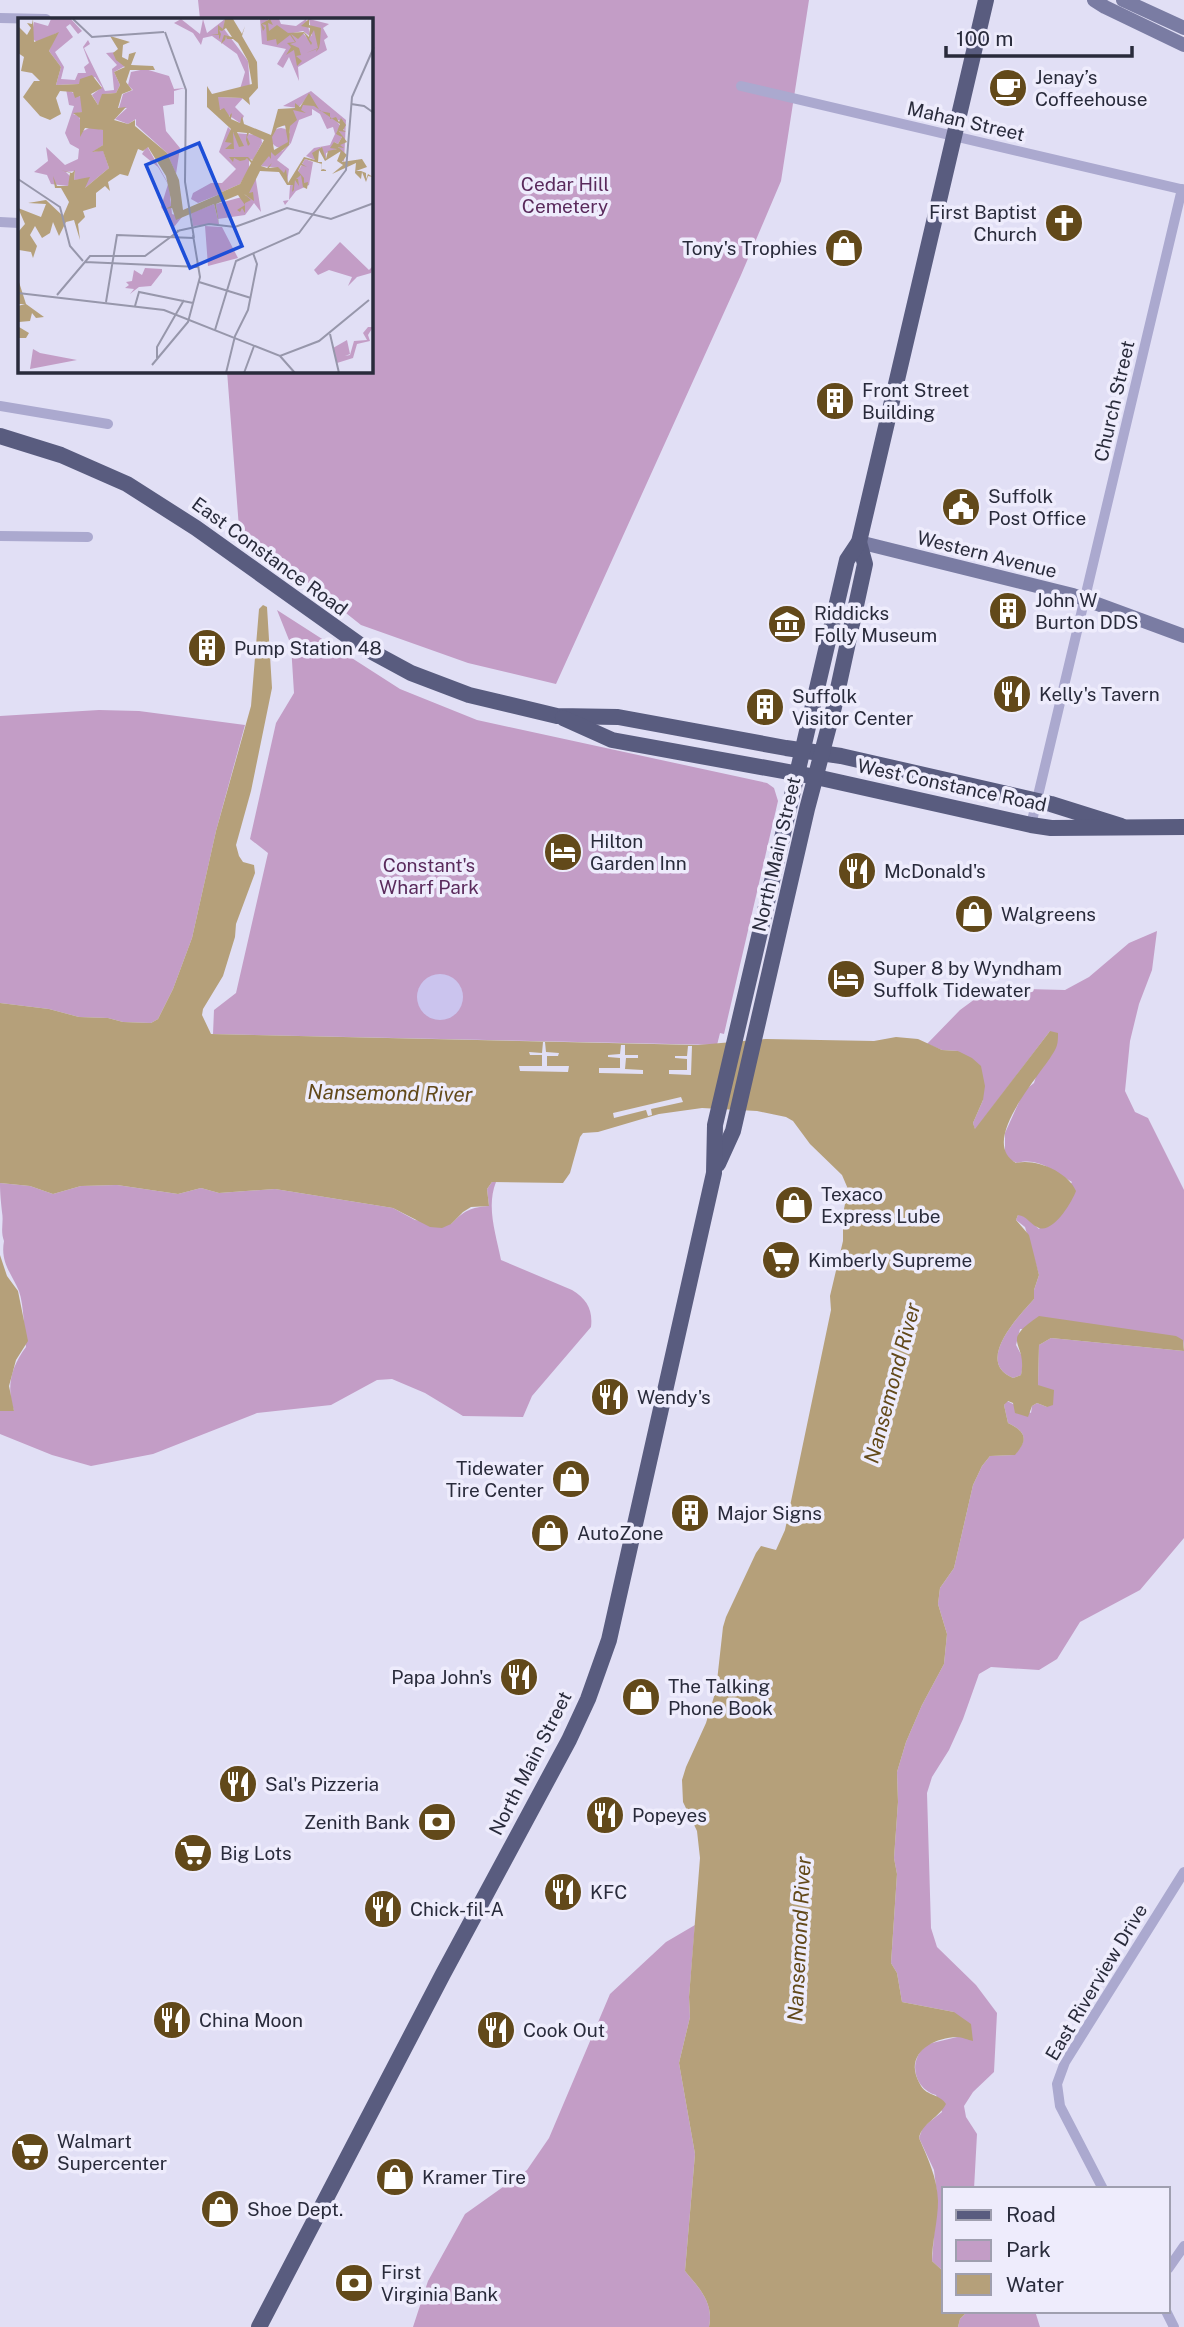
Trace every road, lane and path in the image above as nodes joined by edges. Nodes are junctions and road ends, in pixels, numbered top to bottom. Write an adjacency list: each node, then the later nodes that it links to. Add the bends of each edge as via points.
1 (986, 0): 9 (main road, North Main Street)
2 (1094, 0): 7 (street)
3 (1123, 0): 6 (street)
4 (0, 18): 5 (street)
5 (18, 18)
6 (1184, 29)
7 (1184, 45)
8 (741, 86): 9 (street, Mahan Street)
9 (954, 137): 10 (street, Mahan Street); 18 (main road, North Main Street)
10 (1183, 189): 19 (street, Church Street)
11 (0, 222): 12 (street)
12 (18, 223)
13 (0, 406): 14 (street)
14 (108, 424)
15 (0, 436): 21 (main road, East Constance Road, via 61,455 137,490 335,629 393,664 469,695)
16 (0, 537): 17 (street)
17 (88, 537)
18 (859, 542): 19 (street, Western Avenue); 22 (main road, North Main Street, via 847,560); 23 (main road, North Main Street, via 865,564)
19 (1086, 600): 20 (street, Western Avenue); 26 (street, Church Street)
20 (1184, 636)
21 (557, 716): 22 (main road, East Constance Road, via 618,717); 24 (main road, East Constance Road, via 612,740)
22 (802, 751): 23 (main road, East Constance Road); 24 (main road, North Main Street)
23 (822, 753): 25 (main road, North Main Street); 26 (main road, West Constance Road)
24 (797, 774): 25 (main road, East Constance Road); 30 (main road, North Main Street, via 717,1116)
25 (816, 777): 27 (main road, West Constance Road); 30 (main road, North Main Street, via 736,1120)
26 (1035, 801): 27 (street, Church Street); 28 (main road, West Constance Road)
27 (1031, 824): 28 (main road, West Constance Road, via 1051,828)
28 (1121, 826): 29 (main road, West Constance Road)
29 (1184, 827)
30 (714, 1172): 35 (main road, North Main Street, via 608,1640 588,1699)
31 (1184, 1872): 32 (street, East Riverview Drive, via 1065,2062 1057,2084 1060,2106)
32 (1101, 2187)
33 (1184, 2246): 34 (street)
34 (1170, 2266)
35 (259, 2327)

